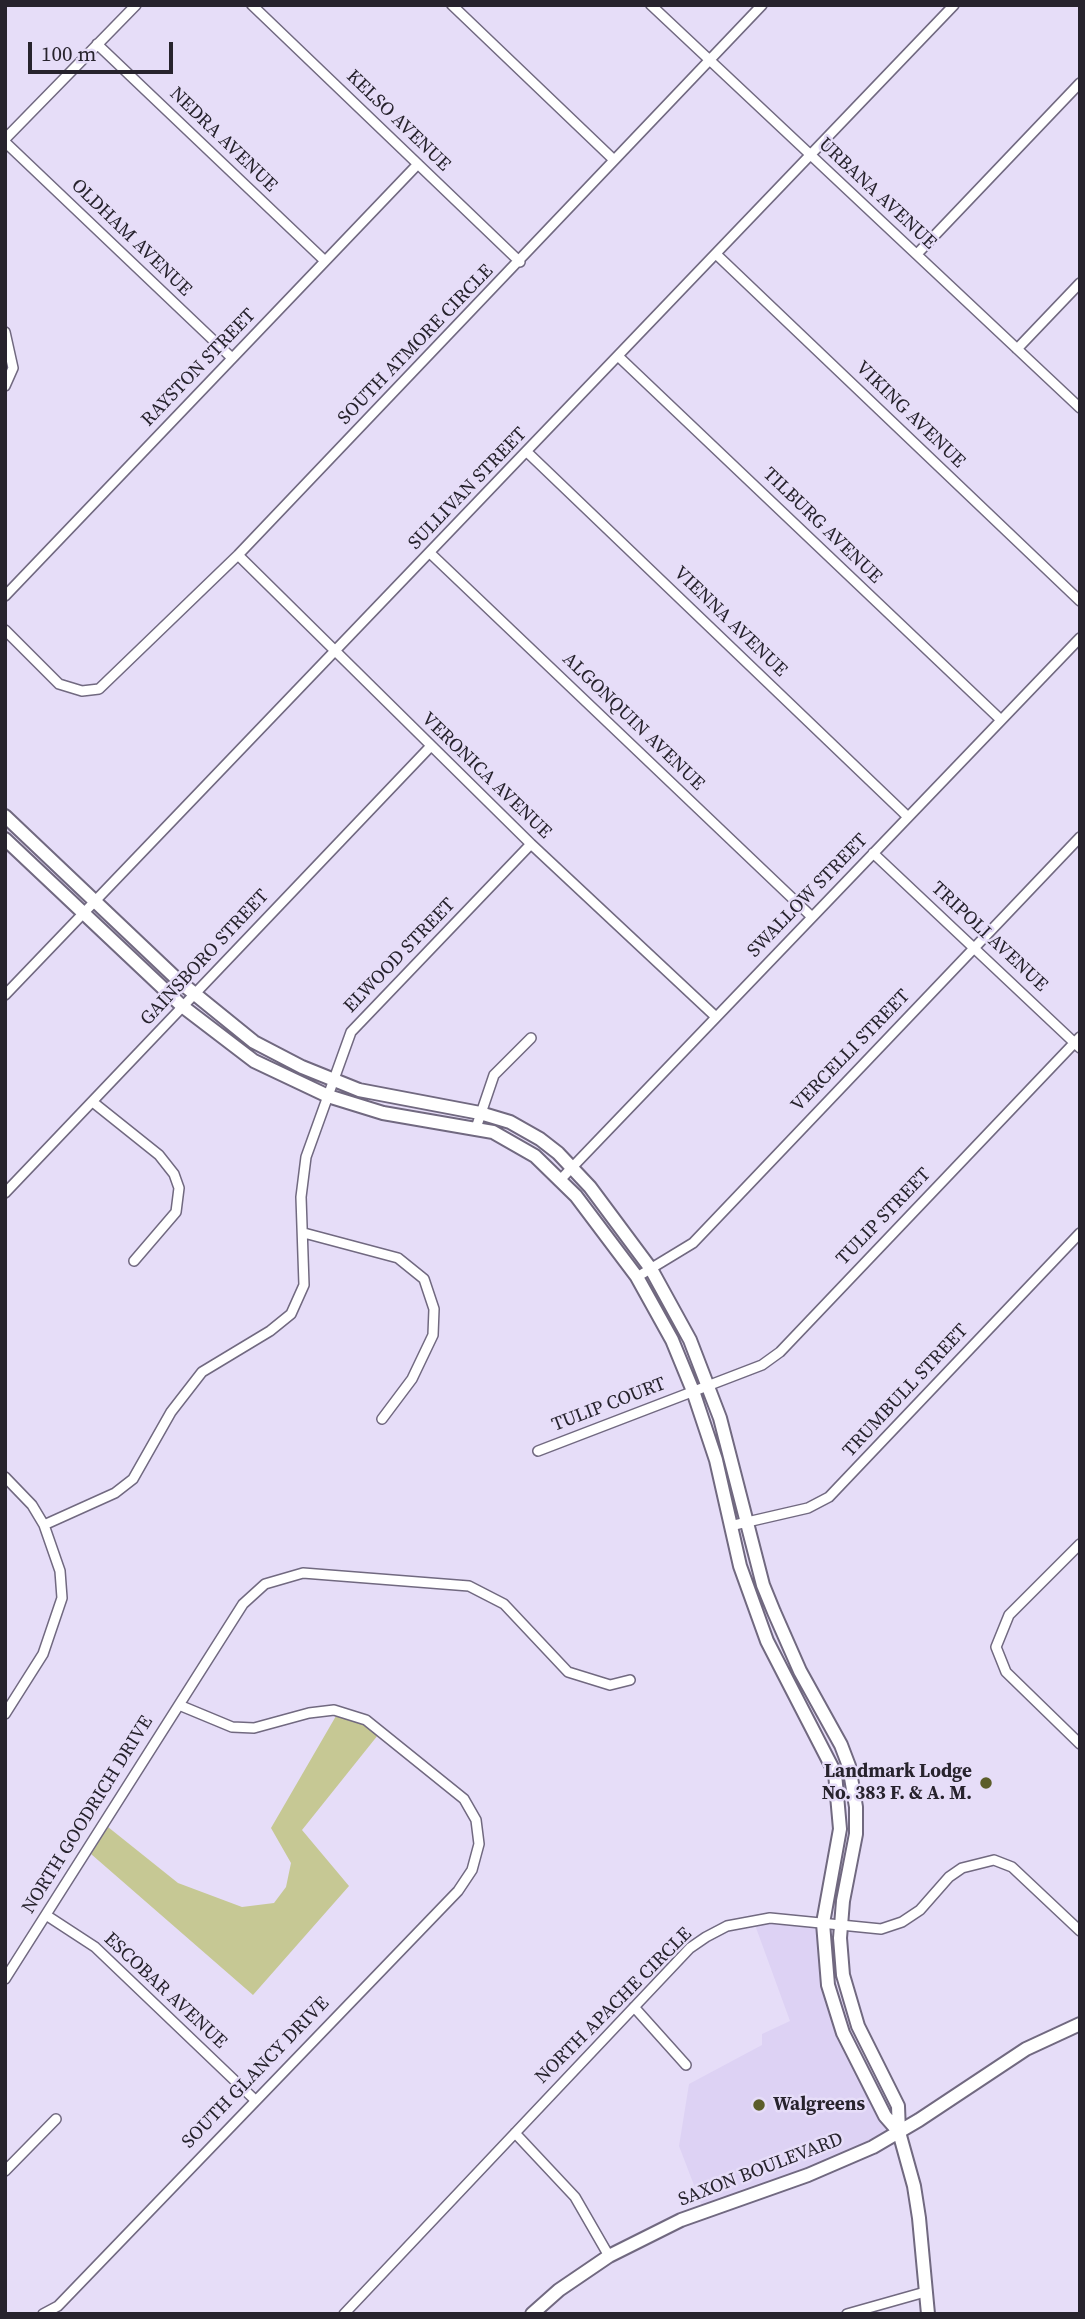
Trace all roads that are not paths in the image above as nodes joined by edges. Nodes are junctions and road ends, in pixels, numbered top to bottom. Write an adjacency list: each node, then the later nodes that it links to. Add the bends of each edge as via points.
1 (136, 5): 7 (street)
2 (252, 5): 13 (street, KELSO AVENUE)
3 (452, 5): 12 (street)
4 (651, 5): 8 (street, URBANA AVENUE)
5 (762, 5): 8 (street, SOUTH ATMORE CIRCLE)
6 (954, 5): 11 (street, SULLIVAN STREET)
7 (97, 44): 10 (street); 16 (street, NEDRA AVENUE)
8 (709, 62): 11 (street, URBANA AVENUE); 12 (street, SOUTH ATMORE CIRCLE)
9 (1080, 83): 14 (street)
10 (5, 140): 22 (street, OLDHAM AVENUE)
11 (810, 155): 14 (street, URBANA AVENUE); 15 (street, SULLIVAN STREET)
12 (614, 160): 17 (street, SOUTH ATMORE CIRCLE)
13 (418, 164): 16 (street, RAYSTON STREET); 17 (street, KELSO AVENUE)
14 (916, 254): 20 (street, URBANA AVENUE)
15 (717, 255): 21 (street, SULLIVAN STREET); 29 (street, VIKING AVENUE)
16 (325, 261): 22 (street, RAYSTON STREET)
17 (520, 262): 27 (street, SOUTH ATMORE CIRCLE)
18 (1080, 283): 20 (street)
19 (5, 332): 23 (street, via 13,368)
20 (1017, 349): 24 (street, URBANA AVENUE)
21 (619, 357): 25 (street, SULLIVAN STREET); 33 (street, TILBURG AVENUE)
22 (232, 358): 28 (street, RAYSTON STREET)
23 (5, 386)
24 (1080, 408)
25 (527, 452): 26 (street, SULLIVAN STREET); 36 (street, VIENNA AVENUE)
26 (430, 553): 32 (street, SULLIVAN STREET); 43 (street, ALGONQUIN AVENUE)
27 (237, 555): 30 (street, SOUTH ATMORE CIRCLE, via 99,690 82,691 59,684); 32 (street, VERONICA AVENUE)
28 (5, 596)
29 (1080, 601)
30 (5, 630)
31 (1080, 638): 33 (street, SWALLOW STREET)
32 (335, 652): 34 (street, VERONICA AVENUE); 41 (street, SULLIVAN STREET)
33 (1001, 720): 36 (street, SWALLOW STREET)
34 (430, 747): 39 (street, VERONICA AVENUE); 46 (street, GAINSBORO STREET)
35 (5, 816): 41 (street)
36 (908, 817): 40 (street, SWALLOW STREET)
37 (1080, 837): 44 (street, VERCELLI STREET)
38 (5, 839): 42 (street)
39 (531, 844): 48 (street, VERONICA AVENUE); 51 (street, ELWOOD STREET, via 351,1032)
40 (873, 853): 43 (street, SWALLOW STREET); 44 (street, TRIPOLI AVENUE)
41 (95, 901): 42 (street, SULLIVAN STREET); 46 (street)
42 (84, 912): 45 (street, SULLIVAN STREET); 47 (street)
43 (812, 917): 48 (street, SWALLOW STREET)
44 (975, 946): 50 (street, TRIPOLI AVENUE); 62 (street, VERCELLI STREET, via 693,1242)
45 (5, 995)
46 (194, 995): 47 (street, GAINSBORO STREET); 51 (street, via 254,1042)
47 (182, 1006): 52 (street, via 254,1061); 53 (street, GAINSBORO STREET)
48 (716, 1017): 56 (street, SWALLOW STREET)
49 (531, 1038): 54 (street, via 494,1075)
50 (1078, 1043): 64 (street, TULIP STREET, via 780,1352 762,1365)
51 (334, 1081): 52 (street, ELWOOD STREET); 54 (street, via 398,1099)
52 (328, 1096): 55 (street, via 383,1113); 59 (street, ELWOOD STREET, via 306,1157 301,1197)
53 (94, 1103): 58 (street, GAINSBORO STREET); 61 (street, via 159,1156 179,1188 176,1212)
54 (480, 1113): 55 (street); 56 (street, via 525,1130)
55 (476, 1128): 57 (street, via 521,1147)
56 (573, 1167): 57 (street, SWALLOW STREET); 62 (street)
57 (561, 1179): 63 (street)
58 (5, 1193)
59 (304, 1233): 66 (street, via 398,1258 424,1279 433,1309 433,1335 412,1379); 70 (street, ELWOOD STREET, via 304,1285 292,1314 202,1372 171,1412 133,1479 116,1493)
60 (1080, 1233): 69 (street, TRUMBULL STREET, via 830,1497 808,1508)
61 (134, 1261)
62 (651, 1269): 63 (street, VERCELLI STREET); 64 (street, via 690,1340)
63 (637, 1278): 65 (street)
64 (708, 1385): 65 (street, TULIP STREET); 69 (street, via 728,1442)
65 (693, 1391): 67 (street, TULIP COURT); 71 (street, via 716,1460)
66 (382, 1419)
67 (538, 1451)
68 (5, 1477): 70 (street)
69 (747, 1524): 71 (street, TRUMBULL STREET); 79 (street, via 774,1612 841,1745 852,1779 856,1834)
70 (44, 1525): 75 (street, via 60,1571 62,1598 43,1654)
71 (730, 1526): 78 (street, via 767,1641 835,1773 841,1829)
72 (1078, 1548): 76 (street, via 1009,1615 996,1647 1006,1672)
73 (629, 1680): 74 (street, NORTH GOODRICH DRIVE, via 610,1685 568,1672 504,1604 469,1586 303,1573 265,1584 243,1604)
74 (179, 1704): 77 (street, NORTH GOODRICH DRIVE); 85 (street, SOUTH GLANCY DRIVE, via 232,1727 254,1728 334,1710 366,1720 464,1799 476,1820 479,1844 472,1870 458,1891)
75 (5, 1714)
76 (1080, 1744)
77 (46, 1915): 81 (street, NORTH GOODRICH DRIVE); 85 (street, ESCOBAR AVENUE, via 94,1947)
78 (823, 1923): 79 (street, NORTH APACHE CIRCLE); 82 (street, NORTH APACHE CIRCLE, via 770,1918 727,1926 690,1948); 87 (street, via 828,1985 839,2024 885,2116)
79 (841, 1925): 80 (street, NORTH APACHE CIRCLE, via 881,1929 902,1922 920,1910 949,1877 993,1860 1012,1867); 87 (street, via 846,1992 898,2106)
80 (1080, 1931)
81 (5, 1979)
82 (634, 2007): 84 (street); 88 (street, NORTH APACHE CIRCLE)
83 (1080, 2024): 87 (street, SAXON BOULEVARD, via 1026,2049)
84 (686, 2065)
85 (254, 2099): 92 (street, SOUTH GLANCY DRIVE, via 58,2306)
86 (55, 2119): 89 (street)
87 (899, 2132): 90 (street, SAXON BOULEVARD, via 849,2159 681,2220); 91 (street, via 916,2196)
88 (515, 2133): 90 (street, via 575,2197); 93 (street, NORTH APACHE CIRCLE)
89 (5, 2171)
90 (609, 2256): 94 (street, SAXON BOULEVARD)
91 (925, 2292): 95 (street); 96 (street)
92 (43, 2314)
93 (344, 2314)
94 (532, 2314)
95 (847, 2314)
96 (928, 2314)

